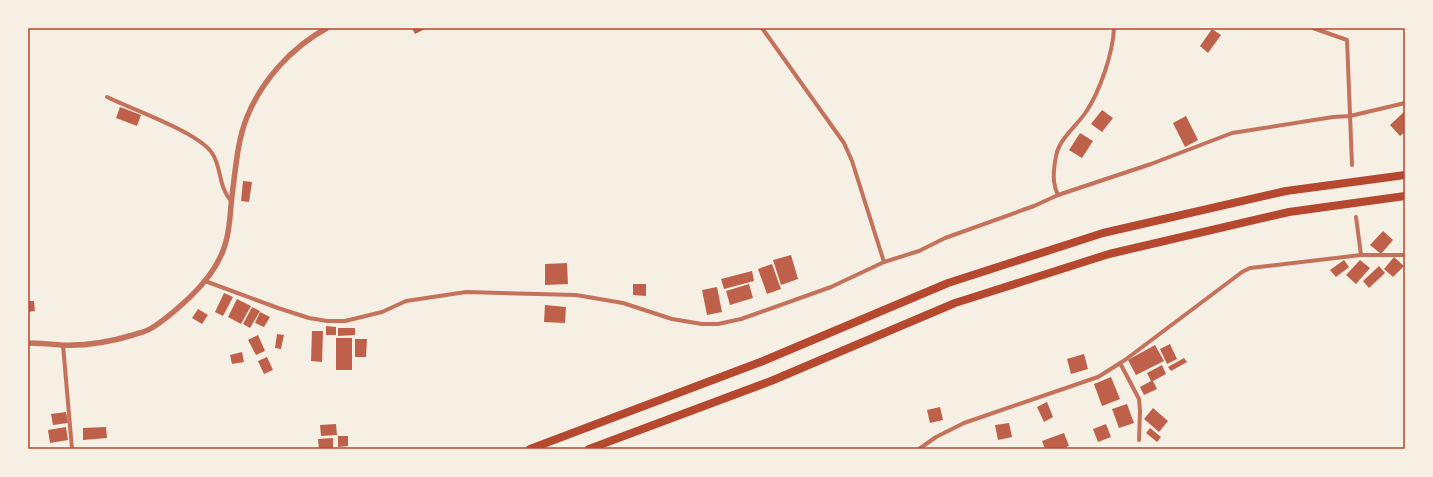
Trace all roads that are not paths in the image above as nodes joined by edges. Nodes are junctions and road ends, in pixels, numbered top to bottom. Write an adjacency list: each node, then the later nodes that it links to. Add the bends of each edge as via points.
1 (327, 28): 12 (street, via 290,56 255,100 240,143)
2 (762, 28): 16 (street, via 844,143)
3 (1114, 28): 10 (street, via 1105,71 1096,93 1086,112 1059,147 1055,162 1054,185)
4 (1313, 28): 7 (street, via 1347,40)
5 (106, 97): 12 (street, via 170,125 203,143 214,156 221,183)
6 (1405, 103): 7 (street)
7 (1350, 116): 8 (street); 10 (street, via 1232,133 1151,164)
8 (1352, 166)
9 (1405, 175): 23 (highway, via 1286,191 1096,235 948,283 763,361)
10 (1058, 195): 16 (street)
11 (1405, 196): 24 (highway, via 1289,212 1108,254 955,303 770,381)
12 (231, 201): 17 (street, via 225,245)
13 (1356, 217): 14 (street)
14 (1361, 255): 15 (street); 20 (street, via 1250,268)
15 (1405, 255)
16 (884, 262): 17 (street, via 830,287 741,319 718,324 672,320 623,303 576,295 466,292 406,300 382,312 345,321 326,321 278,308)
17 (205, 281): 19 (street, via 173,312 149,329 106,342)
18 (28, 343): 19 (street)
19 (63, 345): 22 (street)
20 (1120, 363): 21 (street, via 1139,400); 25 (street, via 1098,377 964,423)
21 (1139, 440)
22 (72, 449)
23 (530, 449)
24 (589, 449)
25 (919, 449)

